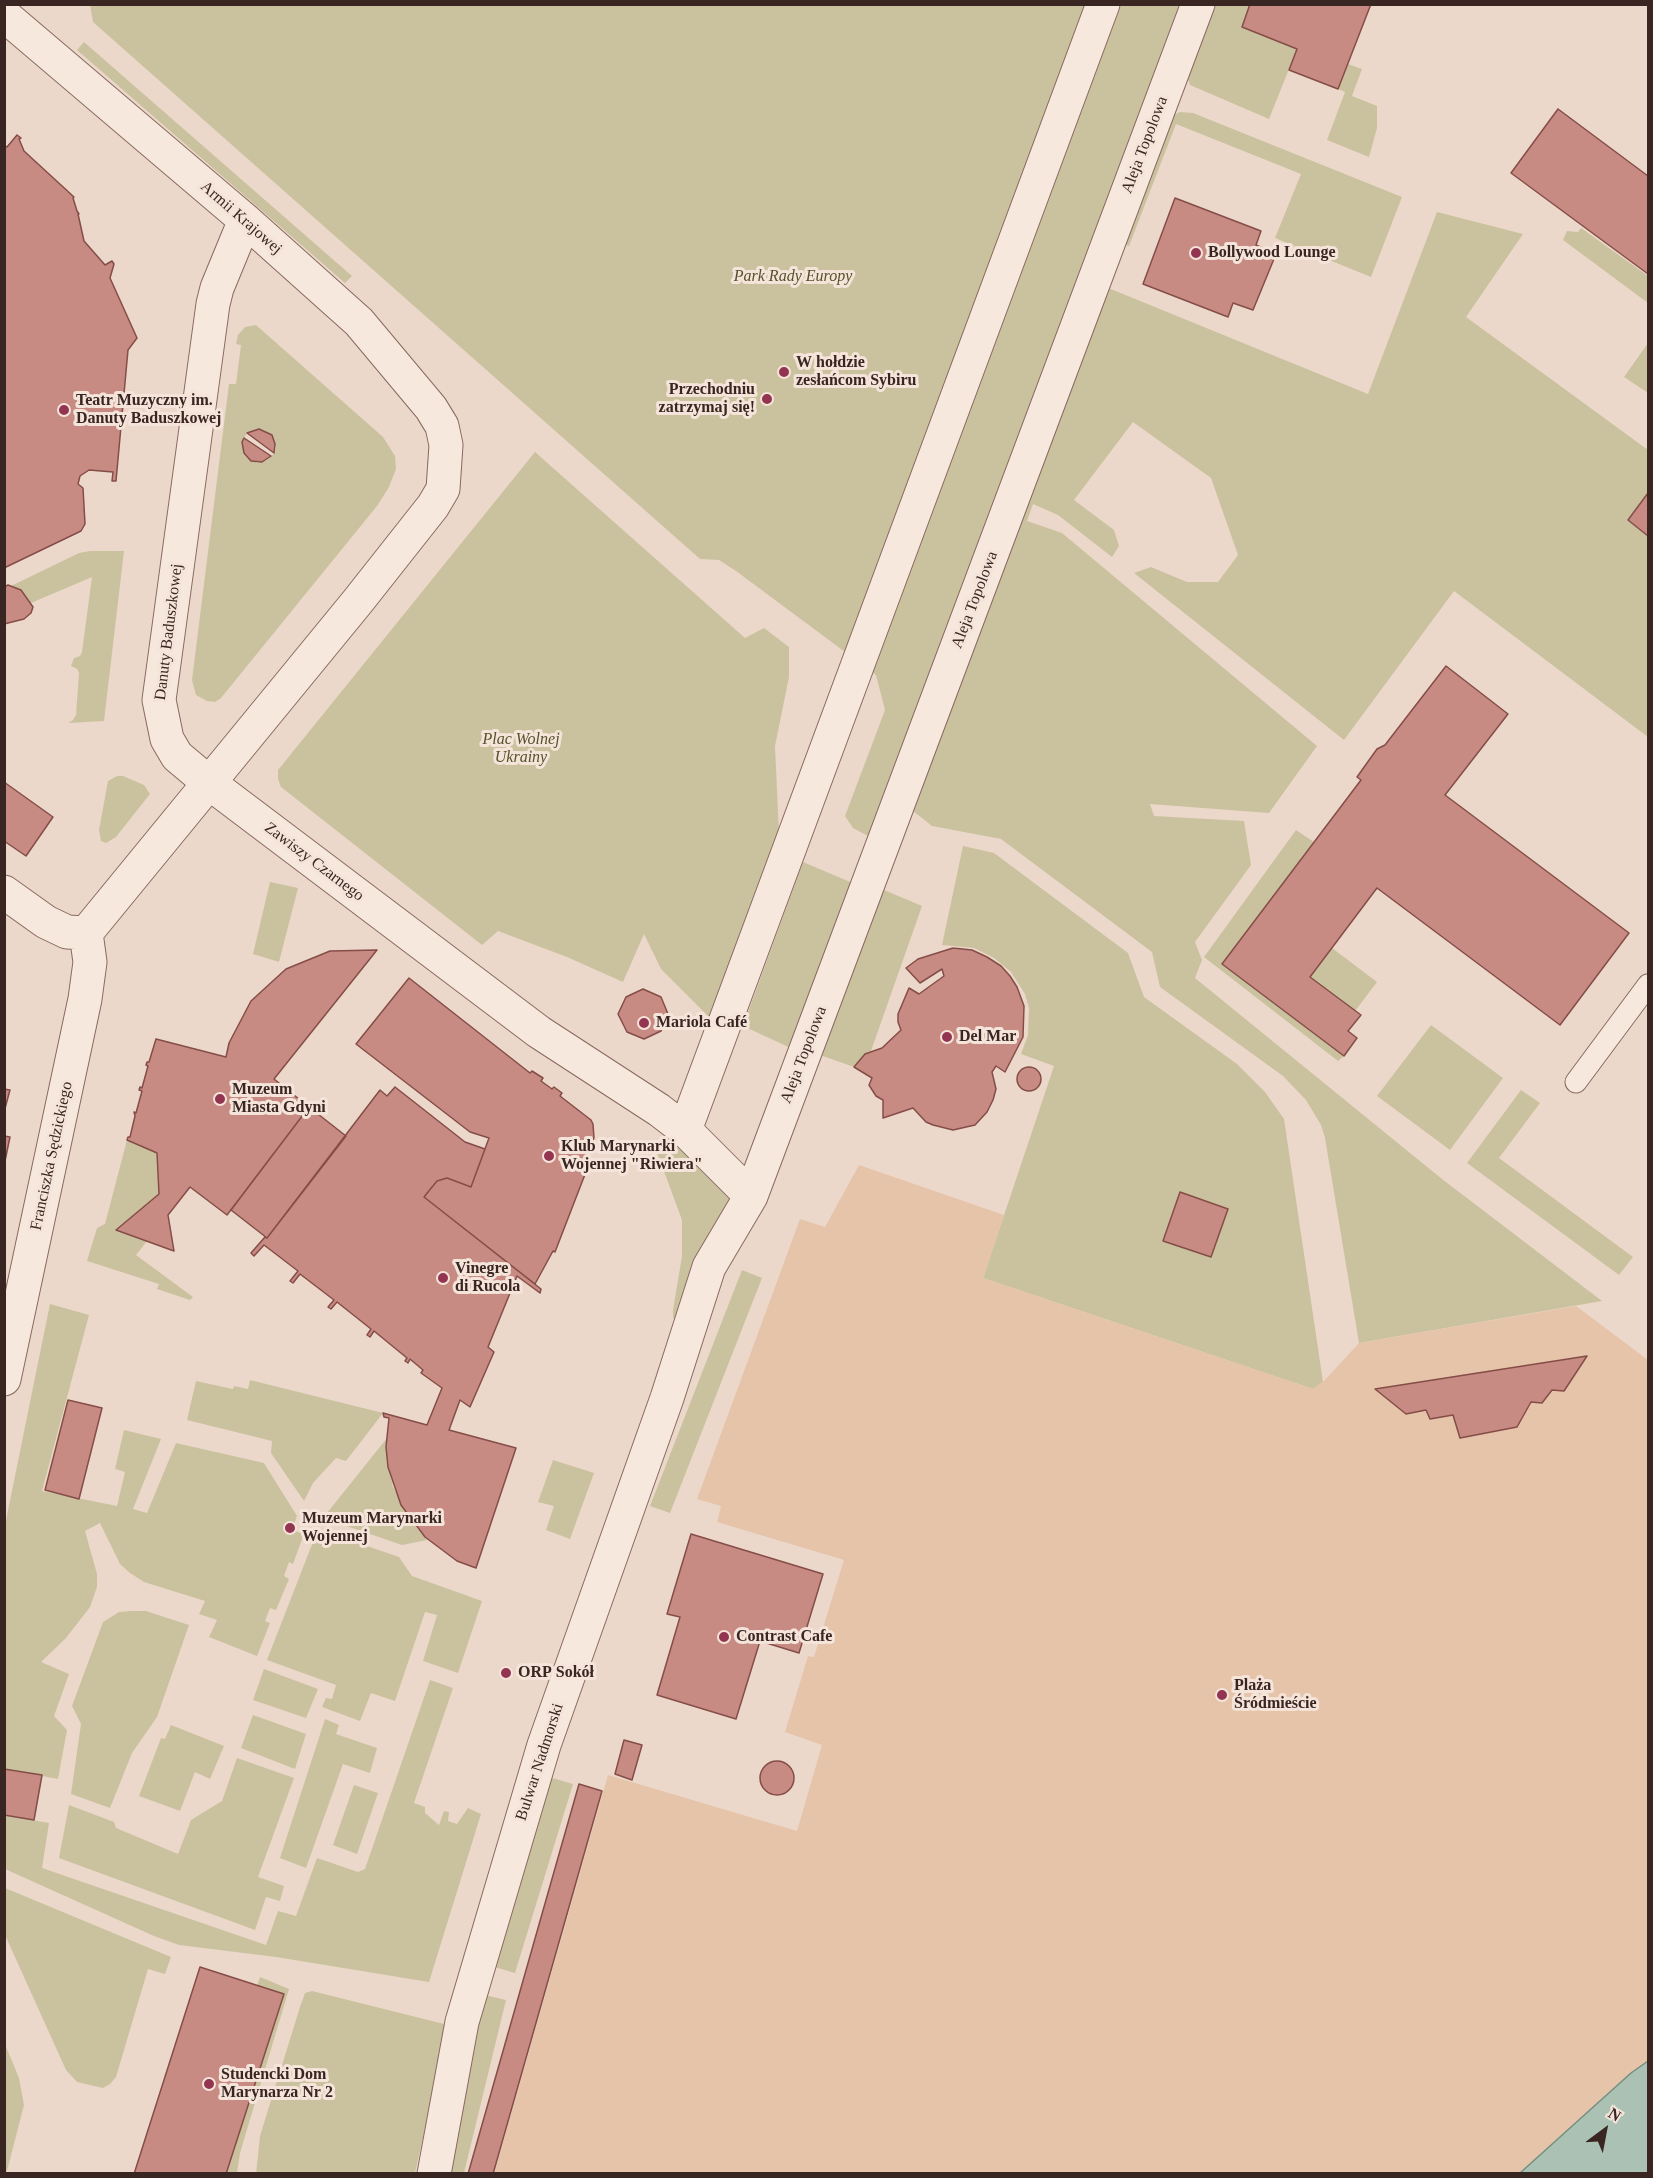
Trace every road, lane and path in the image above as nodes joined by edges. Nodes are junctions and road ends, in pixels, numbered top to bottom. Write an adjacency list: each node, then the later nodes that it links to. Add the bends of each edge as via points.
1 (1103, 4): 10 (street)
2 (1198, 4): 11 (street, Aleja Topolowa)
3 (4, 15): 4 (street, Armii Krajowej)
4 (244, 220): 5 (street, Danuty Baduszkowej, via 213,304 159,700 167,739 177,756); 5 (street, Armii Krajowej, via 359,322 431,408 442,426 446,445 442,489 433,506)
5 (208, 782): 7 (street); 10 (street, Zawiszy Czarnego, via 539,1032)
6 (4, 892): 7 (street, via 46,922 67,932)
7 (86, 933): 12 (street, Franciszka Sędzickiego, via 90,962 85,999)
8 (1648, 985): 9 (lane)
9 (1576, 1082)
10 (685, 1130): 11 (street, Zawiszy Czarnego)
11 (751, 1196): 13 (street, Bulwar Nadmorski, via 709,1267 667,1398 544,1745 462,2022)
12 (4, 1379)
13 (434, 2174)

